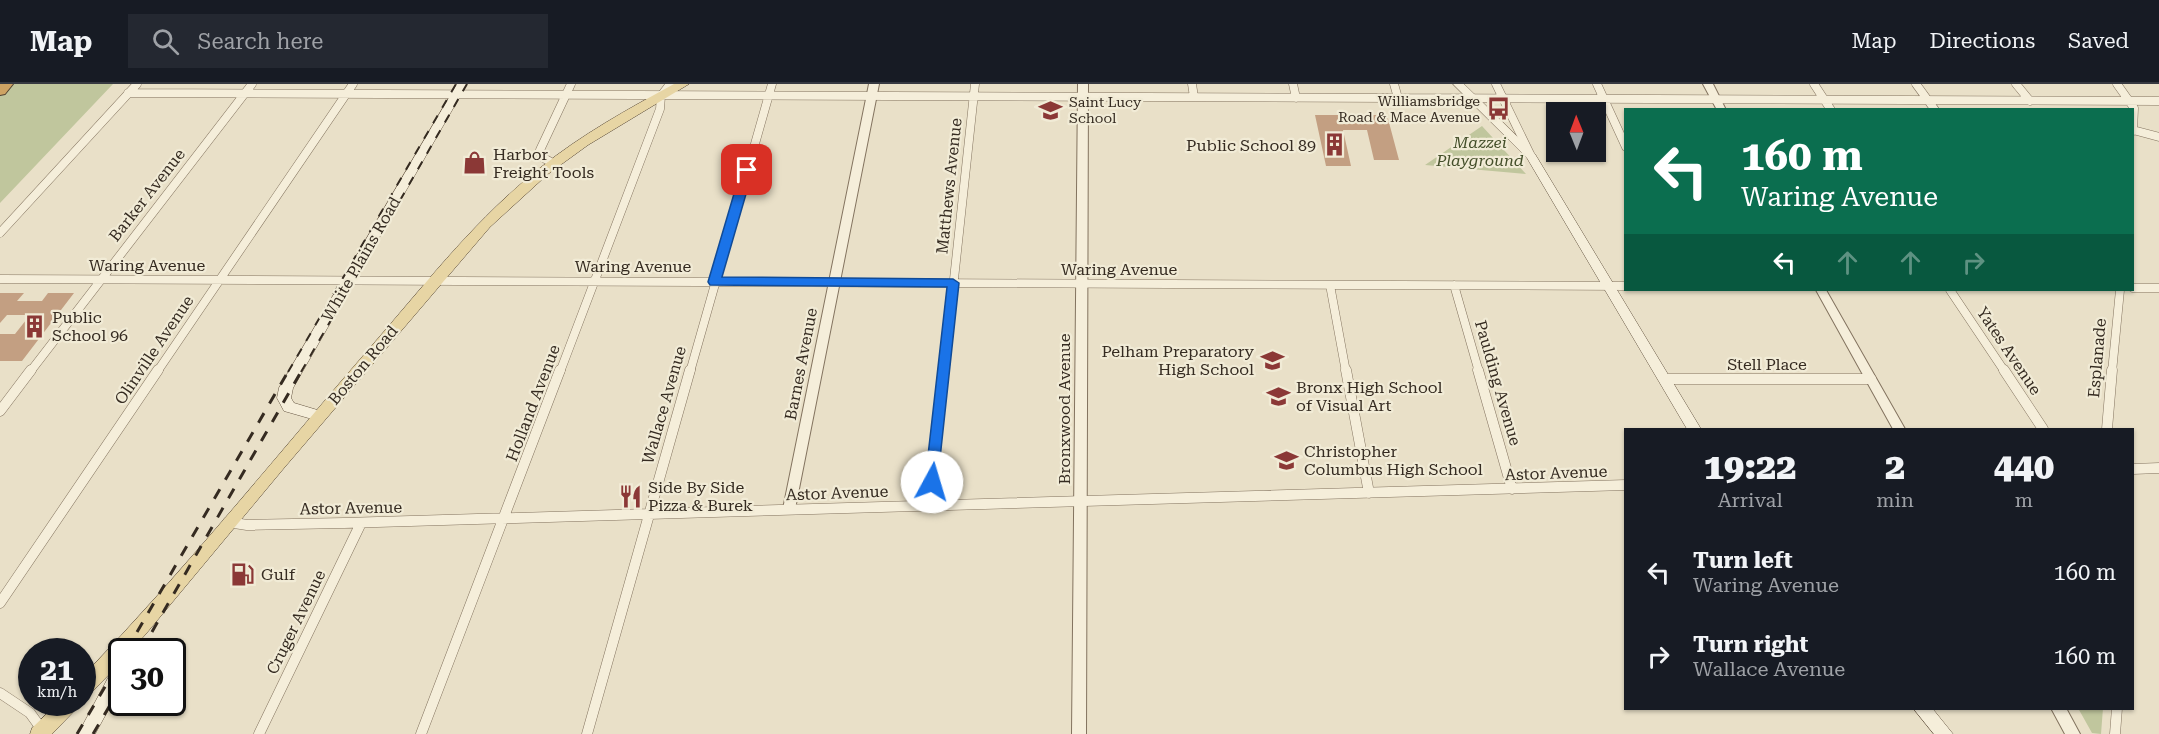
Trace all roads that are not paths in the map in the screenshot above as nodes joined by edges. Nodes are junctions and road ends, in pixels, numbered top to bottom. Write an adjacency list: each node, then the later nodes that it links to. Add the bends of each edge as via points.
1 (137, 84): 23 (street)
2 (252, 84): 24 (street, Barker Avenue)
3 (353, 84): 25 (street, Olinville Avenue)
4 (571, 84): 26 (street)
5 (670, 84): 27 (street, Holland Avenue)
6 (683, 84): 27 (main road, Boston Road)
7 (772, 84): 28 (street, Wallace Avenue)
8 (874, 84): 29 (street, Barnes Avenue)
9 (975, 84): 30 (street, Matthews Avenue)
10 (1192, 84): 31 (street)
11 (1293, 84): 32 (street)
12 (1394, 84): 33 (street)
13 (1458, 84): 34 (main road)
14 (1496, 84): 35 (street)
15 (1597, 84): 36 (street)
16 (1708, 84): 37 (street)
17 (1814, 84): 38 (street)
18 (1916, 84): 39 (street)
19 (2016, 84): 40 (street)
20 (2117, 84): 41 (street)
21 (459, 89): 25 (street); 26 (street); 56 (main road, White Plains Road)
22 (1083, 90): 30 (street); 31 (street); 62 (street, Bronxwood Avenue)
23 (128, 93): 24 (street); 52 (street)
24 (244, 94): 25 (street); 54 (street, Barker Avenue)
25 (346, 94): 55 (street, Olinville Avenue)
26 (565, 95): 27 (street); 51 (street, via 540,150 542,157)
27 (661, 96): 28 (street); 51 (main road, Boston Road); 58 (street, Holland Avenue, via 660,109)
28 (769, 96): 29 (street); 59 (street, Wallace Avenue)
29 (871, 96): 30 (street); 60 (street, Barnes Avenue)
30 (973, 97): 61 (street, Matthews Avenue)
31 (1194, 97): 32 (street)
32 (1296, 98): 33 (street)
33 (1398, 98): 34 (street)
34 (1474, 99): 35 (street); 50 (main road)
35 (1503, 99): 36 (street); 50 (street)
36 (1604, 99): 37 (street); 49 (street)
37 (1717, 100): 38 (street); 43 (street)
38 (1825, 100): 39 (street); 44 (street)
39 (1928, 100): 40 (street); 45 (street)
40 (2030, 100): 41 (street)
41 (2131, 101): 42 (street); 46 (street)
42 (2159, 101)
43 (1721, 108)
44 (1830, 108)
45 (1934, 108)
46 (2134, 108)
47 (2134, 130): 48 (street)
48 (2159, 137)
49 (1624, 143)
50 (1532, 156): 65 (main road)
51 (554, 164): 57 (main road, Boston Road, via 484,224)
52 (0, 233)
53 (0, 279): 54 (street, Waring Avenue)
54 (100, 280): 55 (street, Waring Avenue); 74 (street, Barker Avenue)
55 (220, 280): 56 (street, Waring Avenue); 92 (street, Olinville Avenue)
56 (348, 281): 57 (street, Waring Avenue); 75 (main road, White Plains Road, via 284,395 289,406)
57 (434, 281): 58 (street, Waring Avenue); 75 (main road, Boston Road)
58 (596, 281): 59 (street, Waring Avenue); 89 (street, Holland Avenue)
59 (714, 282): 60 (street, Waring Avenue); 88 (street, Wallace Avenue)
60 (834, 282): 61 (street, Waring Avenue); 87 (street, Barnes Avenue)
61 (953, 283): 62 (street, Waring Avenue); 86 (street, Matthews Avenue)
62 (1081, 284): 63 (street, Waring Avenue); 85 (street, Bronxwood Avenue)
63 (1330, 285): 64 (street, Waring Avenue); 84 (street)
64 (1454, 285): 65 (street, Waring Avenue); 83 (street, Paulding Avenue)
65 (1609, 286): 66 (street, Waring Avenue); 72 (main road)
66 (1624, 286)
67 (2134, 288): 68 (street)
68 (2159, 288)
69 (1822, 291): 73 (street)
70 (1951, 291): 78 (street, Yates Avenue)
71 (2120, 291): 79 (street, Esplanade)
72 (1664, 379): 73 (street, Stell Place); 76 (main road)
73 (1871, 379): 77 (street)
74 (0, 411)
75 (320, 416): 90 (main road, Boston Road)
76 (1693, 428)
77 (1898, 428)
78 (2042, 428)
79 (2108, 428)
80 (2159, 468): 81 (street)
81 (2134, 469)
82 (1624, 486): 83 (street, Astor Avenue)
83 (1512, 489): 84 (street, Astor Avenue)
84 (1369, 493): 85 (street, Astor Avenue)
85 (1080, 502): 86 (street, Astor Avenue); 107 (street, Bronxwood Avenue)
86 (929, 506): 87 (street, Astor Avenue)
87 (789, 509): 88 (street, Astor Avenue)
88 (649, 514): 89 (street, Astor Avenue); 106 (street, Wallace Avenue)
89 (504, 519): 91 (street, Astor Avenue); 105 (street, Holland Avenue)
90 (228, 522): 91 (street, Astor Avenue); 93 (main road, Boston Road)
91 (361, 523): 104 (street, Cruger Avenue)
92 (0, 603)
93 (140, 630): 94 (main road); 95 (main road, Boston Road)
94 (136, 638)
95 (96, 676)
96 (0, 693): 102 (street, via 30,713)
97 (108, 694): 103 (main road)
98 (1923, 710): 108 (main road)
99 (2059, 710): 109 (street)
100 (2117, 710): 110 (street)
101 (58, 716): 102 (main road)
102 (42, 733)
103 (86, 734)
104 (259, 734)
105 (421, 734)
106 (587, 734)
107 (1079, 734)
108 (1945, 734)
109 (2073, 734)
110 (2115, 734)

